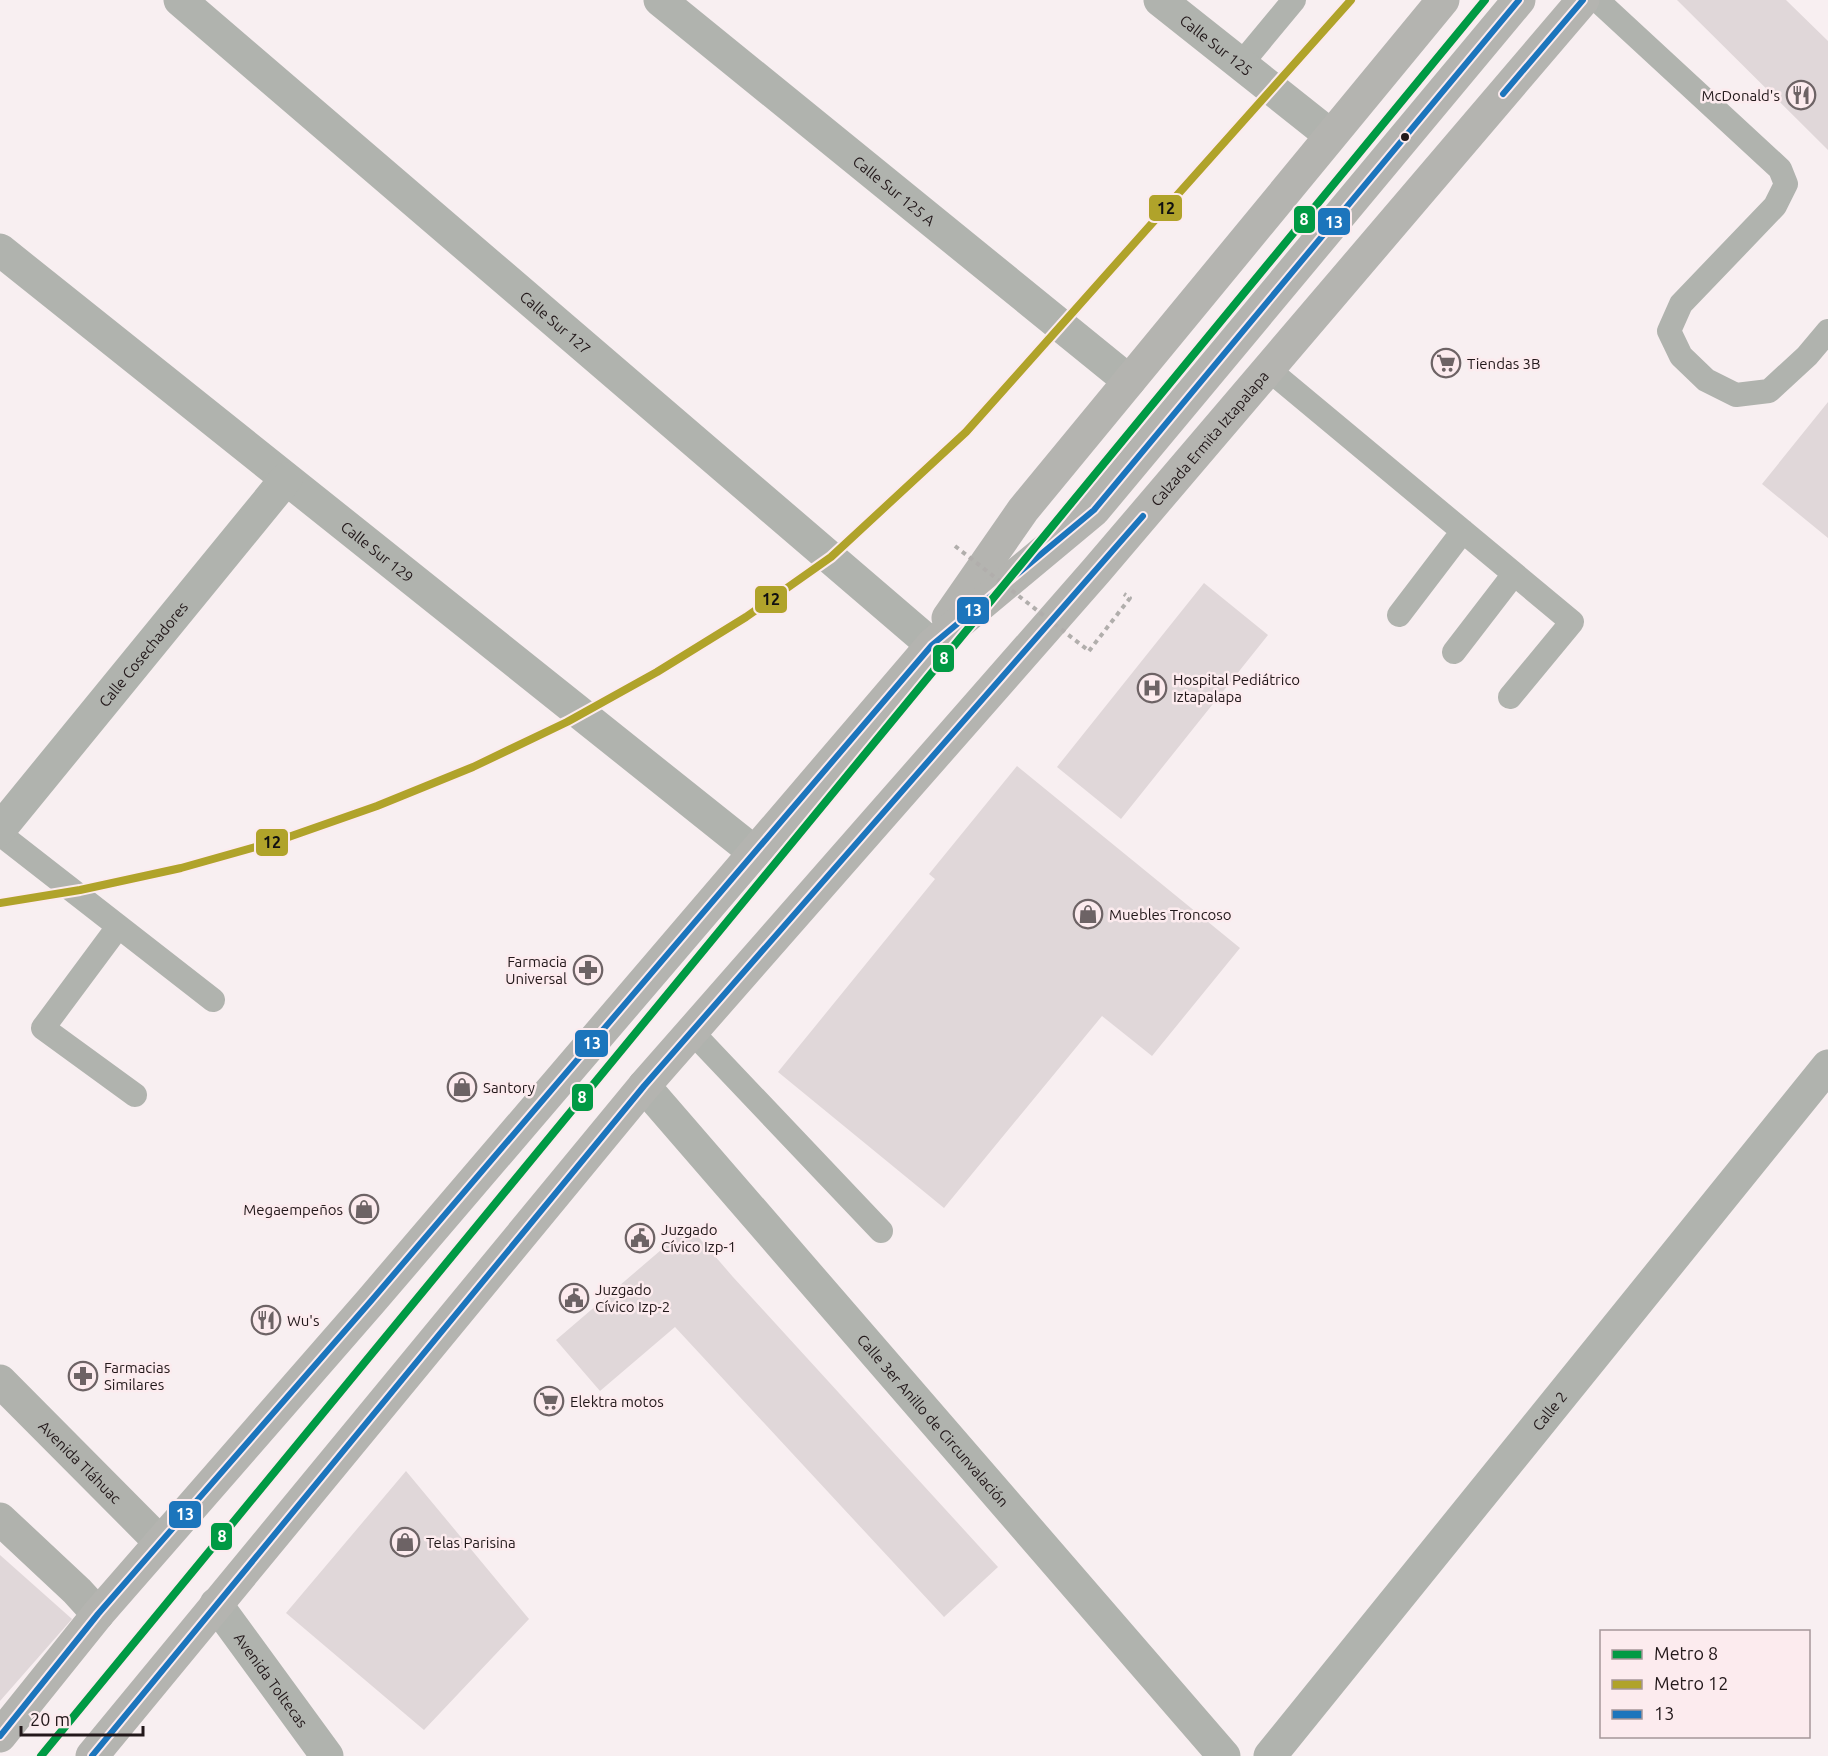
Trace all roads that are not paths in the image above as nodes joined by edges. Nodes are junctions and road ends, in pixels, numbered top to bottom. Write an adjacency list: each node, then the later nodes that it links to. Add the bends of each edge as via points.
1 (180, 0): 19 (street, Calle Sur 127)
2 (660, 0): 14 (street, Calle Sur 125 A)
3 (1160, 0): 9 (street, Calle Sur 125)
4 (1294, 0): 9 (lane)
5 (1443, 0): 10 (main road)
6 (1519, 0): 19 (main road, via 1094,510)
7 (1583, 0): 13 (main road, Calzada Ermita Iztapalapa)
8 (1598, 0): 12 (lane, via 1780,169 1786,184 1775,206 1681,304 1669,331 1681,356 1706,380 1736,395 1769,392 1808,356)
9 (1241, 64): 10 (street, Calle Sur 125)
10 (1330, 135): 14 (main road)
11 (0, 250): 15 (street, Calle Sur 129)
12 (1828, 331)
13 (1268, 369): 16 (lane); 27 (main road, Calzada Ermita Iztapalapa)
14 (1129, 381): 19 (main road, via 1023,510)
15 (286, 479): 22 (street, Calle Cosechadores); 24 (street, Calle Sur 129)
16 (1463, 531): 17 (lane); 18 (lane)
17 (1514, 574): 20 (lane); 21 (lane, via 1572,622)
18 (1400, 615)
19 (932, 645): 24 (main road)
20 (1454, 652)
21 (1510, 697)
22 (0, 828)
23 (0, 834): 25 (lane)
24 (754, 852): 34 (main road)
25 (118, 927): 26 (lane); 30 (lane, via 43,1028)
26 (213, 1000)
27 (692, 1032): 29 (main road, Calzada Ermita Iztapalapa); 31 (lane)
28 (1828, 1066): 41 (street, Calle 2)
29 (644, 1086): 35 (main road, Calzada Ermita Iztapalapa); 40 (street, Calle 3er Anillo de Circunvalación)
30 (135, 1095)
31 (881, 1231)
32 (0, 1381): 34 (main road, Avenida Tláhuac)
33 (0, 1519): 36 (main road)
34 (160, 1542): 36 (main road)
35 (216, 1604): 38 (main road, Calzada Ermita Iztapalapa); 39 (street, Avenida Toltecas)
36 (98, 1614): 37 (main road)
37 (0, 1736)
38 (92, 1756)
39 (327, 1756)
40 (1224, 1756)
41 (1270, 1756)

